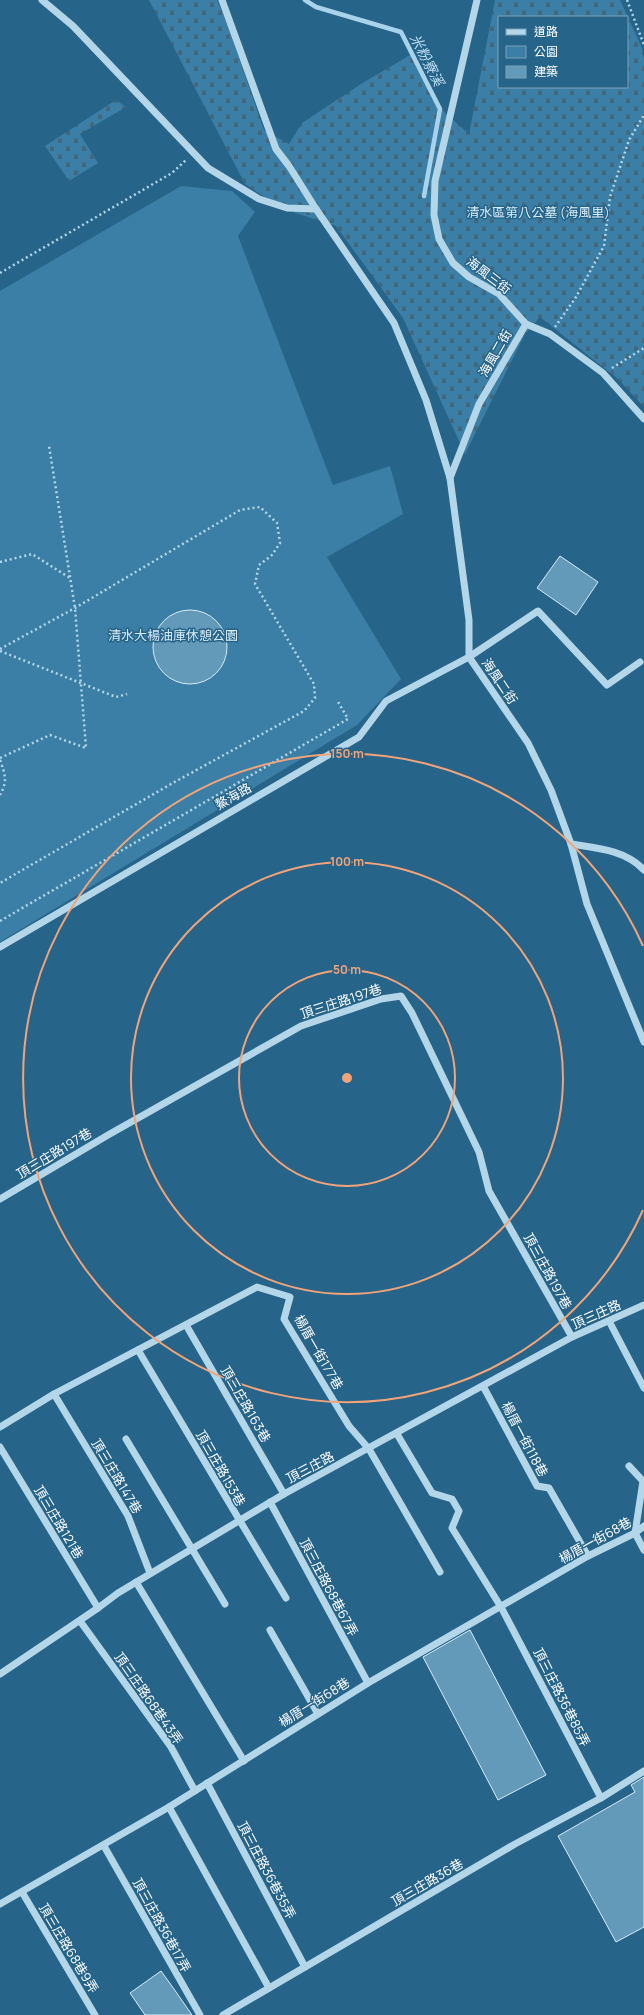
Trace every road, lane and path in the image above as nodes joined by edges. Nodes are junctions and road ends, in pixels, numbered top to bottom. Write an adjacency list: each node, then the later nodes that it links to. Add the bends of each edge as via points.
1 (42, 0): 7 (street, via 73,26)
2 (222, 0): 8 (street, via 276,149)
3 (477, 0): 10 (street, 海風三街, via 435,181 434,215 438,239 453,263 469,277 499,294)
4 (627, 0): 5 (path)
5 (644, 45)
6 (644, 115): 11 (path, via 629,140 610,197 604,246 576,297)
7 (193, 153): 8 (street, via 208,168 259,199 287,208); 9 (path, via 172,174)
8 (316, 210): 16 (street, via 394,323 426,400)
9 (0, 273)
10 (526, 324): 11 (street, 海風三街); 16 (street, 海風二街, via 479,404)
11 (550, 334): 13 (street, 海風三街)
12 (644, 348): 13 (path)
13 (603, 373): 14 (street, 海風三街)
14 (644, 419)
15 (49, 446): 18 (path)
16 (450, 478): 21 (street, 海風二街, via 469,620)
17 (0, 562): 18 (path, via 32,554)
18 (70, 578): 19 (path)
19 (75, 608): 20 (path); 25 (path, via 86,748 50,735); 29 (path, via 240,510 260,507 277,523 280,543 272,555 259,565 255,584 314,684 315,698 304,711)
20 (0, 650): 23 (path, via 116,697)
21 (469, 657): 22 (street, 鰲海路, via 538,611 607,685); 27 (street, 海風二街, via 528,743 551,790); 31 (street, 鰲海路, via 386,701 359,737)
22 (640, 662)
23 (127, 694)
24 (337, 700): 30 (path, via 348,719)
25 (0, 759): 26 (path, via 6,778)
26 (0, 795)
27 (571, 844): 28 (street, via 616,852 636,861); 32 (street, 海風二街, via 587,904)
28 (644, 870)
29 (0, 883)
30 (0, 921)
31 (0, 947)
32 (644, 1042)
33 (0, 1199): 37 (street, 頂三庄路197巷, via 301,1026 381,999 401,996 412,1013 479,1152 489,1191)
34 (644, 1305): 35 (street, 頂三庄路)
35 (609, 1321): 37 (street, 頂三庄路); 40 (street)
36 (186, 1325): 38 (street, 楊厝一街177巷); 46 (street, 楊厝一街177巷, via 257,1287 290,1296 284,1319 349,1426); 48 (street, 頂三庄路163巷)
37 (572, 1337): 39 (street, 頂三庄路)
38 (138, 1350): 41 (street, 楊厝一街177巷); 50 (street, 頂三庄路153巷)
39 (483, 1386): 43 (street, 頂三庄路); 55 (street, 楊厝一街118巷, via 537,1486 549,1488)
40 (644, 1388)
41 (54, 1394): 42 (street, 楊厝一街177巷); 57 (street, 頂三庄路147巷, via 128,1516)
42 (0, 1426)
43 (397, 1434): 46 (street, 頂三庄路); 61 (street, 頂三庄路36巷85弄, via 432,1493 452,1499 458,1511 452,1528)
44 (126, 1439): 53 (street)
45 (0, 1447): 62 (street, 頂三庄路121巷)
46 (369, 1449): 48 (street, 頂三庄路); 56 (street, 楊厝一街177巷)
47 (629, 1466): 52 (street, via 643,1481)
48 (284, 1494): 49 (street, 頂三庄路)
49 (270, 1502): 50 (street, 頂三庄路); 66 (street, 頂三庄路68巷67弄)
50 (238, 1521): 53 (street, 頂三庄路); 59 (street, 頂三庄路153巷)
51 (644, 1526): 52 (street, 楊厝一街68巷)
52 (635, 1533): 54 (street); 55 (street, 楊厝一街68巷)
53 (191, 1549): 57 (street, 頂三庄路); 60 (street)
54 (644, 1550)
55 (588, 1556): 61 (street, 楊厝一街68巷)
56 (440, 1572)
57 (150, 1573): 58 (street, 頂三庄路)
58 (136, 1582): 62 (street, 頂三庄路); 68 (street)
59 (286, 1598)
60 (225, 1604)
61 (501, 1607): 66 (street, 楊厝一街68巷); 72 (street, 頂三庄路36巷85弄)
62 (98, 1608): 63 (street, 頂三庄路)
63 (80, 1621): 65 (street, 頂三庄路); 71 (street, 頂三庄路68巷43弄, via 171,1747)
64 (270, 1630): 67 (street)
65 (0, 1674)
66 (368, 1683): 67 (street, 楊厝一街68巷)
67 (318, 1714): 68 (street, 楊厝一街68巷)
68 (244, 1761): 70 (street, 楊厝一街68巷)
69 (644, 1771): 72 (street, 頂三庄路36巷)
70 (207, 1783): 71 (street, 楊厝一街68巷); 77 (street, 頂三庄路36巷35弄)
71 (196, 1791): 73 (street, 楊厝一街68巷)
72 (601, 1798): 77 (street, 頂三庄路36巷, via 515,1844)
73 (169, 1807): 74 (street, 楊厝一街68巷); 78 (street)
74 (104, 1846): 75 (street, 楊厝一街68巷); 80 (street, 頂三庄路36巷17弄)
75 (22, 1892): 76 (street, 楊厝一街68巷); 79 (street, 頂三庄路68巷9弄)
76 (0, 1904)
77 (305, 1967): 78 (street, 頂三庄路36巷)
78 (269, 1988): 81 (street, 頂三庄路36巷)
79 (95, 2015)
80 (200, 2015)
81 (223, 2015)

